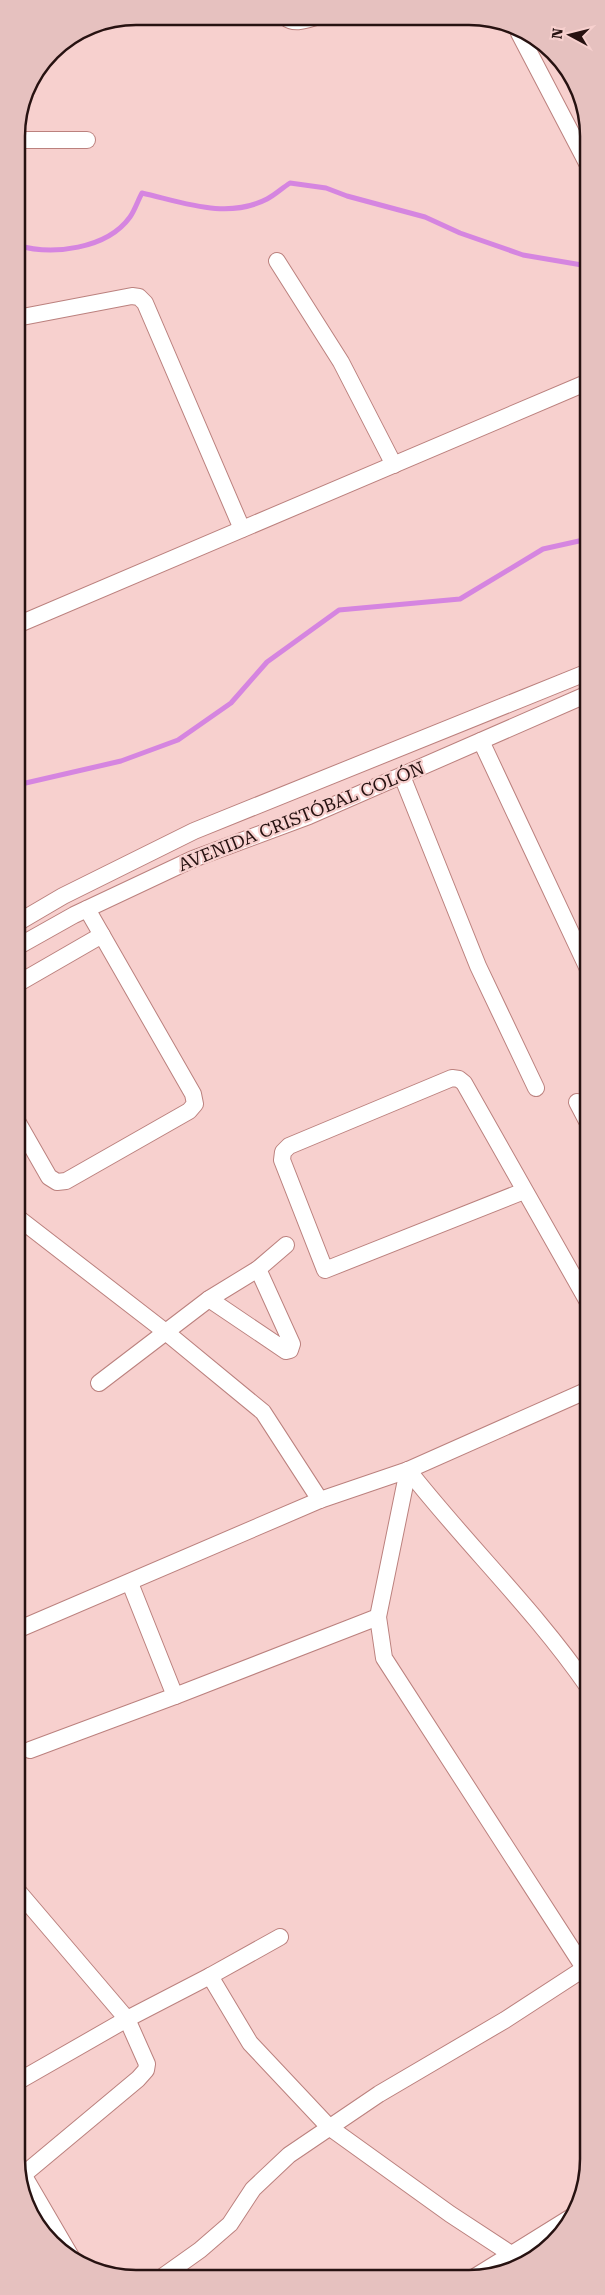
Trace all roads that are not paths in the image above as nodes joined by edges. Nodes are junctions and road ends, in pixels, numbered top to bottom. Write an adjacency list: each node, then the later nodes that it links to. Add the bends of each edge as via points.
1 (522, 39): 4 (street)
2 (25, 140): 3 (street)
3 (87, 140)
4 (580, 150)
5 (277, 261): 8 (street, via 341,362)
6 (25, 316): 9 (street, via 139,297 145,303)
7 (580, 385): 8 (street)
8 (394, 465): 9 (street)
9 (242, 529): 10 (street)
10 (25, 622)
11 (580, 675): 16 (street, AVENIDA CRISTÓBAL COLÓN, via 194,831)
12 (580, 698): 13 (street, AVENIDA CRISTÓBAL COLÓN)
13 (481, 741): 14 (street, AVENIDA CRISTÓBAL COLÓN); 19 (street)
14 (402, 776): 15 (street, AVENIDA CRISTÓBAL COLÓN, via 309,816 193,859); 21 (street, via 478,966)
15 (86, 909): 17 (street); 18 (street, AVENIDA CRISTÓBAL COLÓN)
16 (25, 918)
17 (102, 935): 20 (street); 24 (street, via 194,1094 195,1104 181,1116 66,1180 56,1182 49,1177)
18 (25, 943)
19 (580, 952)
20 (25, 979)
21 (536, 1088)
22 (577, 1102): 23 (street)
23 (580, 1108)
24 (25, 1135)
25 (524, 1191): 25 (street, via 325,1270 282,1160 283,1152 289,1146 452,1078 464,1083); 29 (street)
26 (25, 1223): 31 (street)
27 (286, 1245): 28 (street)
28 (258, 1269): 30 (street); 30 (street, via 292,1344 290,1350)
29 (580, 1288)
30 (209, 1299): 31 (street)
31 (167, 1333): 32 (street); 35 (street, via 263,1412)
32 (99, 1384)
33 (580, 1394): 34 (street)
34 (408, 1470): 35 (street); 37 (street); 39 (street, via 566,1654)
35 (320, 1500): 36 (street)
36 (130, 1583): 38 (street); 40 (street)
37 (378, 1617): 40 (street); 44 (street, via 384,1658)
38 (25, 1627)
39 (580, 1675)
40 (175, 1696): 41 (street)
41 (30, 1750)
42 (25, 1899): 47 (street)
43 (280, 1937): 46 (street)
44 (580, 1958)
45 (580, 1973): 49 (street)
46 (210, 1976): 47 (street); 49 (street, via 250,2043)
47 (127, 2019): 48 (street); 50 (street, via 146,2059 146,2070)
48 (25, 2077)
49 (329, 2126): 54 (street, via 450,2214); 57 (street, via 289,2154 253,2189 230,2224)
50 (25, 2166)
51 (28, 2184): 53 (street)
52 (557, 2226): 54 (street)
53 (62, 2241)
54 (518, 2250): 55 (street); 56 (street)
55 (529, 2252)
56 (490, 2268)
57 (171, 2270)

